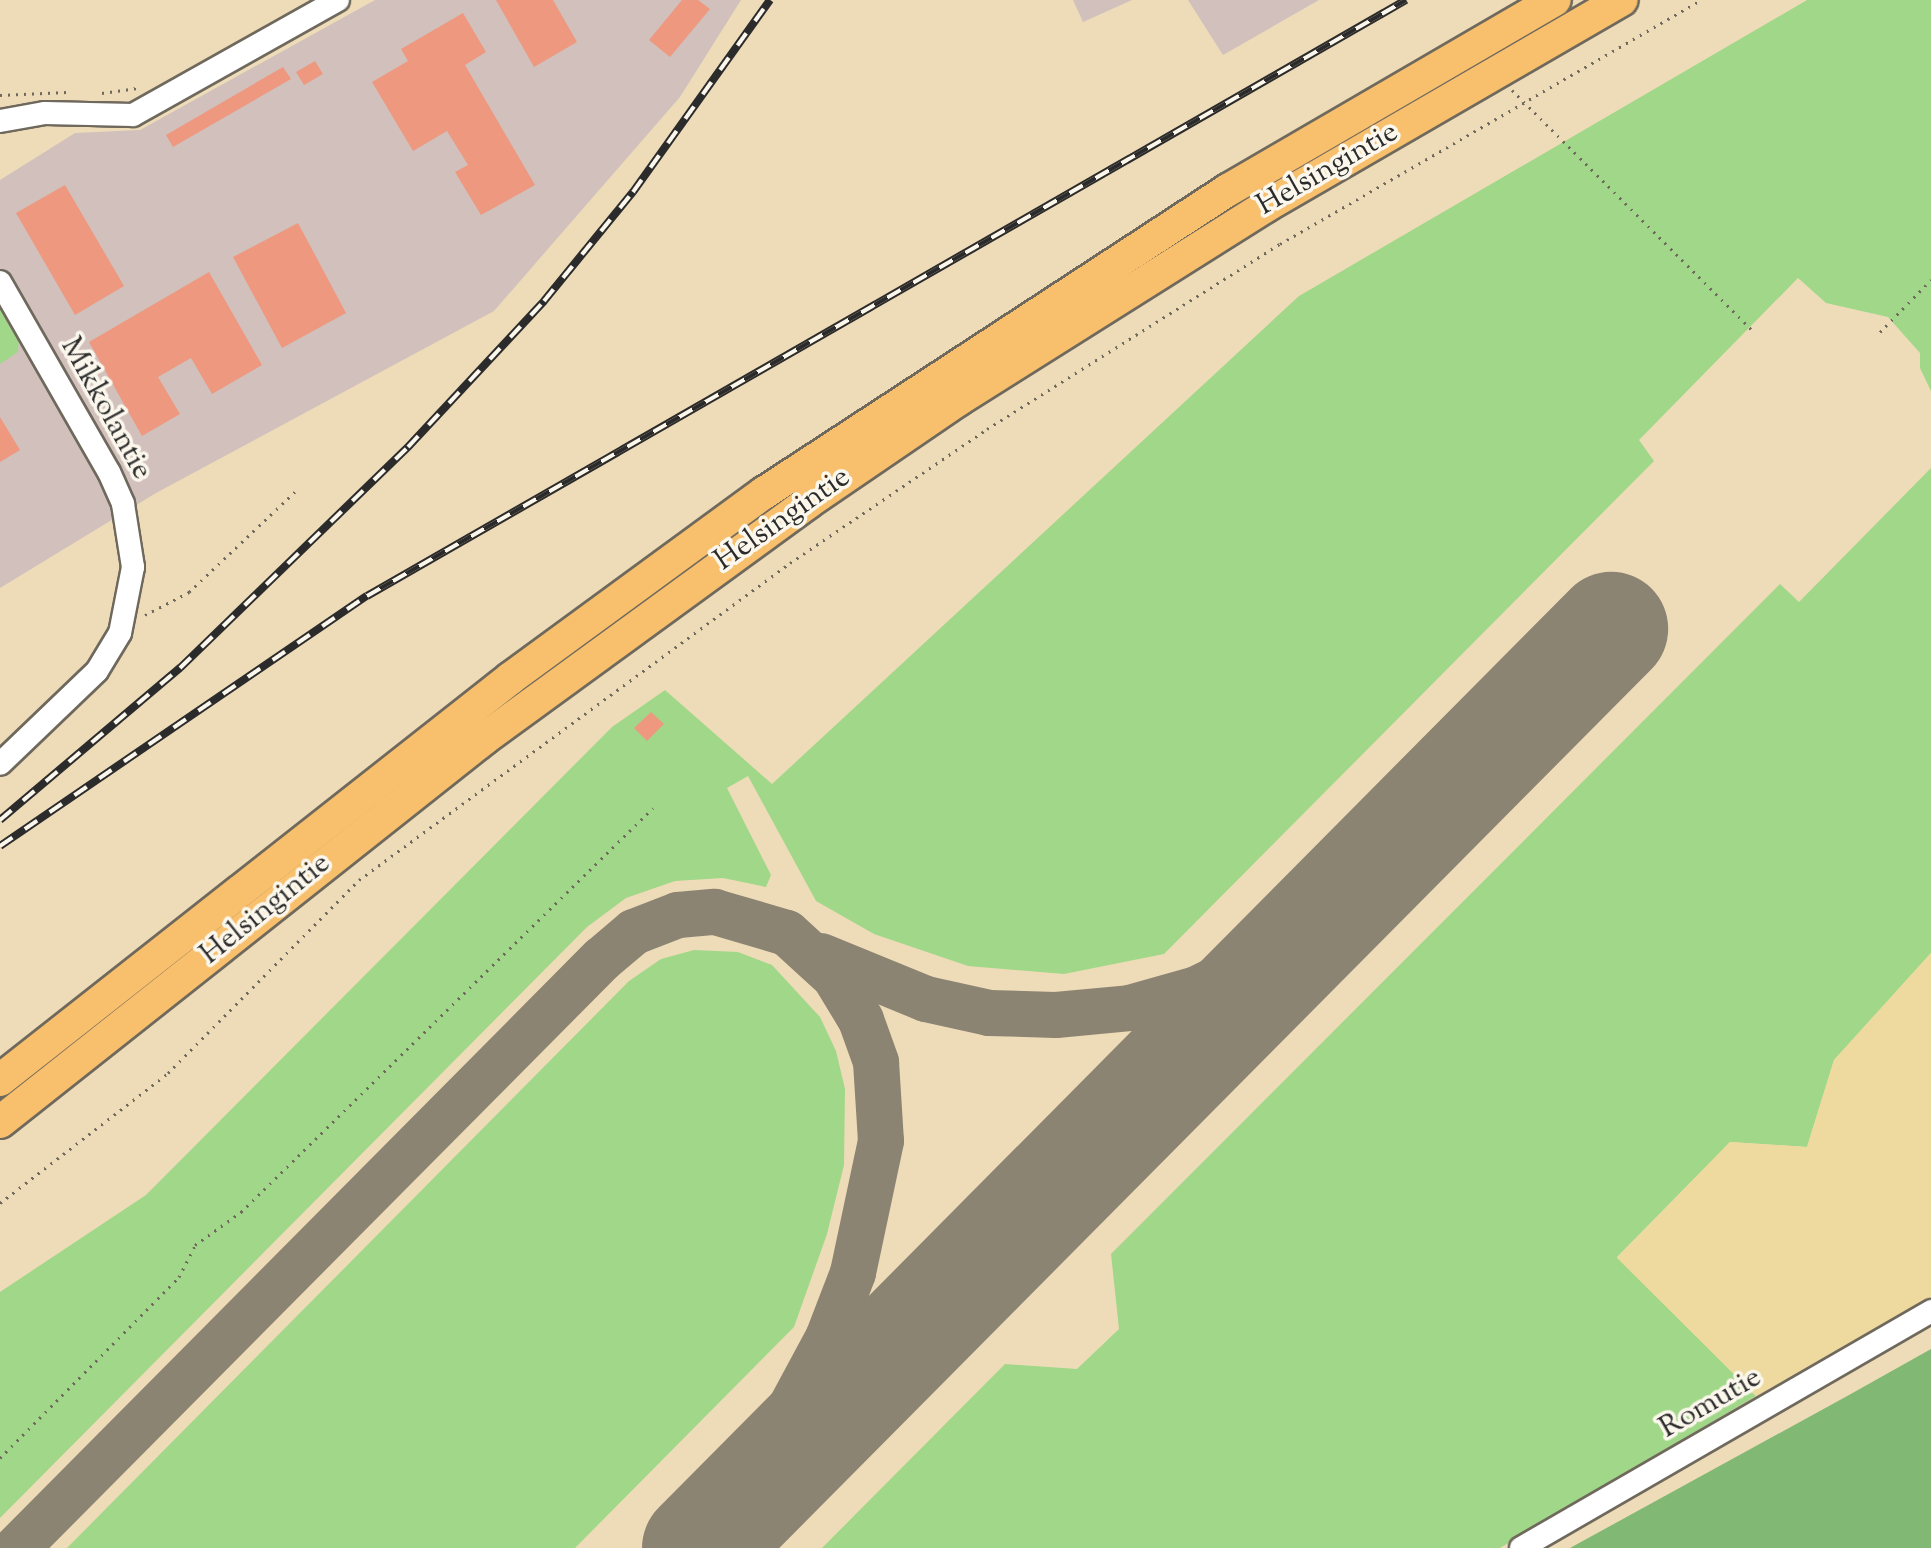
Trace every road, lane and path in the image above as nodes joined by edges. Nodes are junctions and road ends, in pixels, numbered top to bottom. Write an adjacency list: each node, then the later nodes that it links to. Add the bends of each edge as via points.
1 (338, 0): 11 (street, via 133,115 45,113)
2 (1555, 0): 20 (highway, Helsingintie, via 1160,232 764,493 511,678)
3 (1622, 0): 5 (highway, Helsingintie)
4 (1701, 0): 10 (path)
5 (1497, 72): 10 (path); 21 (highway, Helsingintie, via 1096,311 807,503 413,793)
6 (145, 85): 8 (path)
7 (73, 93): 9 (path)
8 (93, 94)
9 (0, 95)
10 (1522, 103): 14 (path); 22 (path, via 1145,327 790,563 359,880 168,1073)
11 (0, 121)
12 (1931, 280): 15 (path)
13 (0, 282): 17 (street, Mikkolantie, via 123,504 133,567)
14 (1751, 329)
15 (1880, 332)
16 (298, 489): 17 (path, via 189,592 162,609)
17 (125, 616): 18 (street, Mikkolantie, via 97,671)
18 (0, 764)
19 (653, 808): 24 (path, via 241,1212 195,1245 179,1277)
20 (0, 1080)
21 (0, 1122)
22 (0, 1203)
23 (1931, 1311): 25 (street, Romutie)
24 (0, 1458)
25 (1521, 1548)

